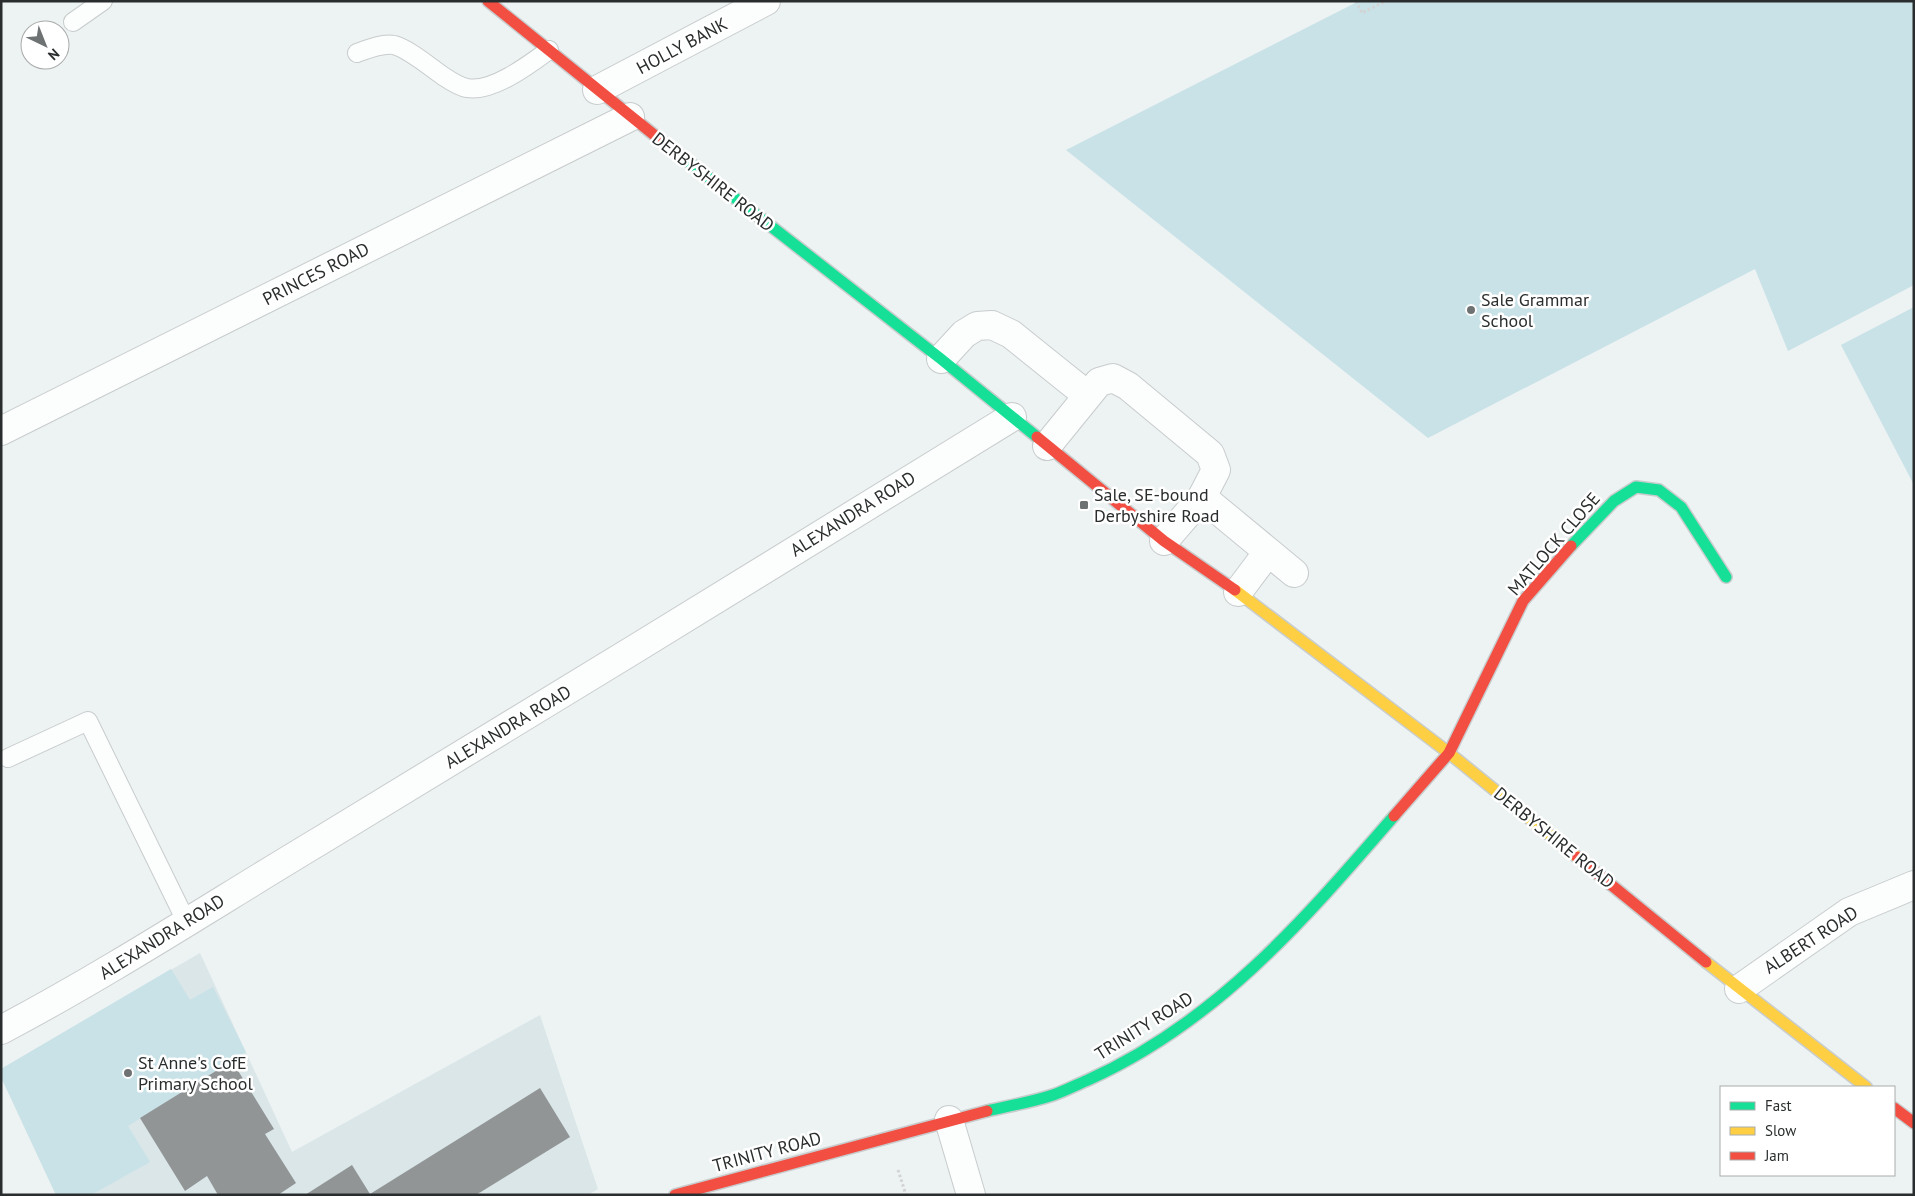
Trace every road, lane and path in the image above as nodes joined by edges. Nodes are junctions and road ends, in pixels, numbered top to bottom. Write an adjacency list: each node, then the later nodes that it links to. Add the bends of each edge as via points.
1 (103, 1): 6 (lane)
2 (488, 1): 7 (street, DERBYSHIRE ROAD)
3 (766, 1): 9 (street, HOLLY BANK)
4 (1356, 1): 5 (path, via 1362,13)
5 (1386, 1)
6 (73, 22)
7 (549, 50): 8 (lane, via 519,72 488,86 467,88 394,45); 9 (street, DERBYSHIRE ROAD)
8 (357, 53)
9 (597, 90): 10 (street, DERBYSHIRE ROAD)
10 (630, 117): 11 (street, DERBYSHIRE ROAD); 14 (street, PRINCES ROAD)
11 (941, 359): 12 (street, via 964,334 977,326 992,325 1010,334); 13 (street, DERBYSHIRE ROAD)
12 (1087, 395): 15 (street); 16 (street, via 1099,382 1113,378 1128,386 1210,454 1216,470)
13 (1012, 417): 15 (street, DERBYSHIRE ROAD); 25 (street, ALEXANDRA ROAD, via 511,726)
14 (1, 431)
15 (1047, 446): 17 (street, DERBYSHIRE ROAD)
16 (1202, 497): 17 (street); 18 (street)
17 (1164, 541): 21 (street, DERBYSHIRE ROAD)
18 (1268, 552): 19 (street); 21 (street)
19 (1294, 573)
20 (1726, 577): 22 (street, MATLOCK CLOSE, via 1681,508 1658,490 1636,486 1614,501 1523,601)
21 (1238, 592): 22 (street, DERBYSHIRE ROAD)
22 (1449, 753): 26 (street, DERBYSHIRE ROAD); 30 (street, TRINITY ROAD, via 1322,899 1262,961 1208,1007 1107,1072 1053,1095)
23 (8, 758): 25 (lane, via 88,721)
24 (1914, 885): 26 (street, ALBERT ROAD, via 1849,912)
25 (186, 921): 27 (street, ALEXANDRA ROAD, via 68,995)
26 (1739, 989): 28 (street, DERBYSHIRE ROAD)
27 (1, 1030)
28 (1865, 1086)
29 (1895, 1109): 31 (street)
30 (949, 1120): 32 (street, TRINITY ROAD); 33 (street)
31 (1914, 1123)
32 (675, 1195)
33 (971, 1195)

